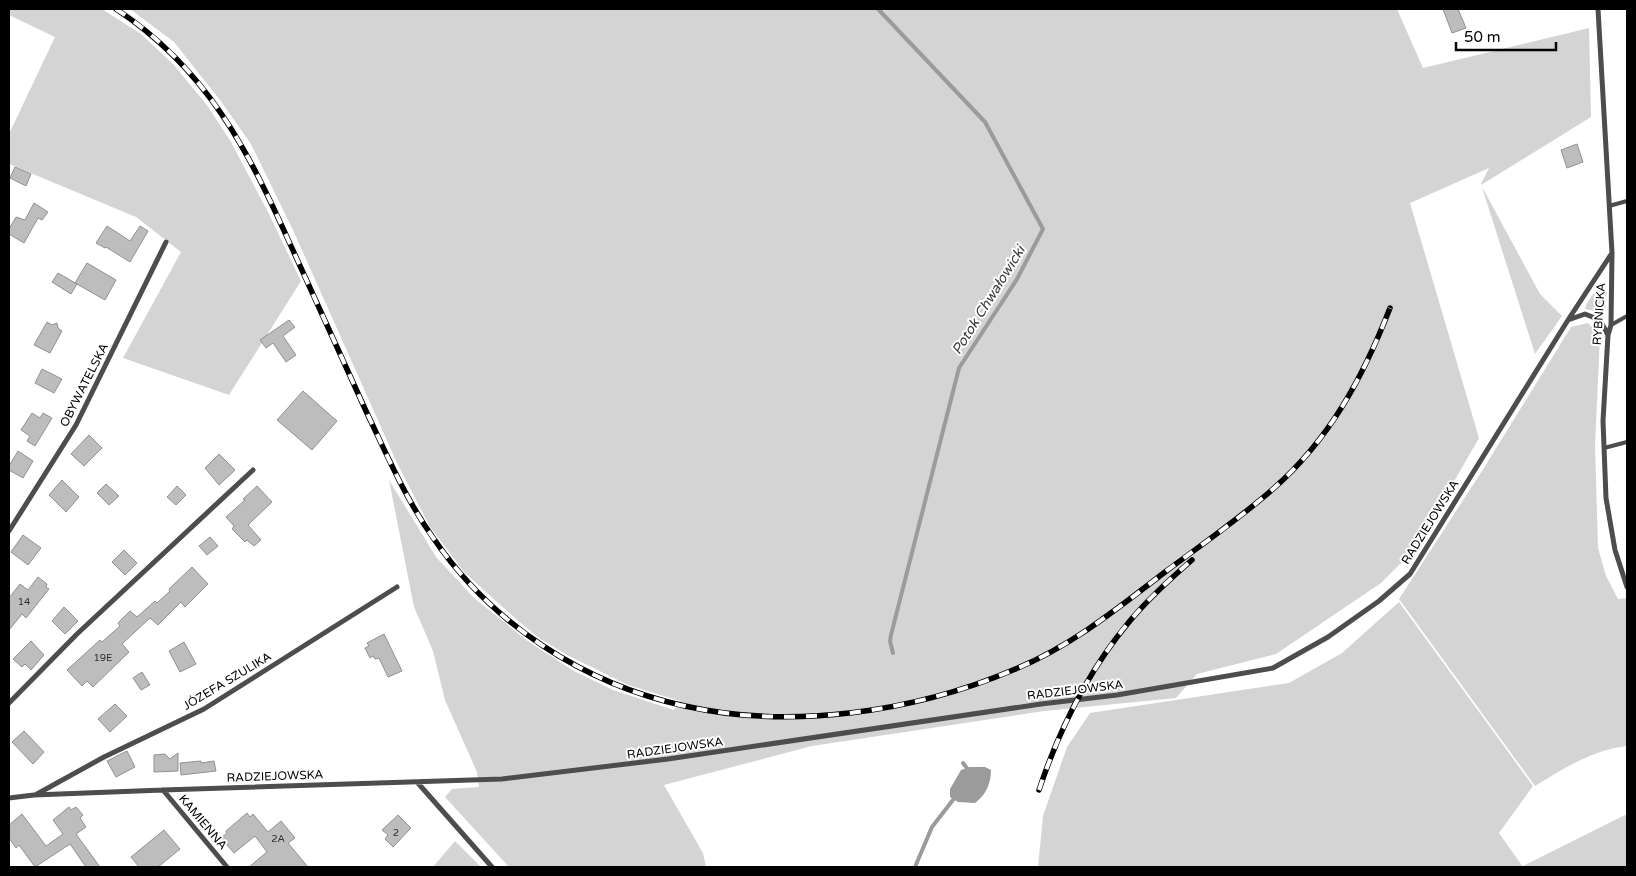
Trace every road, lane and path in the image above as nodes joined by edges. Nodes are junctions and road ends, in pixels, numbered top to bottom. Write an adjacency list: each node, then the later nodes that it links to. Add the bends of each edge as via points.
1 (1598, 9): 3 (street, RYBNICKA)
2 (1627, 201): 3 (lane)
3 (1610, 206): 5 (street, RYBNICKA)
4 (166, 242): 13 (street, OBYWATELSKA, via 76,424)
5 (1612, 254): 7 (street, RADZIEJOWSKA); 8 (street, RYBNICKA)
6 (1627, 316): 8 (lane)
7 (1568, 320): 9 (street, via 1586,314 1600,320); 17 (street, RADZIEJOWSKA, via 1410,574 1328,637 1273,668 1117,695 677,758 502,779)
8 (1611, 325): 9 (street, RYBNICKA)
9 (1608, 335): 11 (street, RYBNICKA)
10 (1627, 442): 11 (lane)
11 (1604, 448): 15 (street, RYBNICKA, via 1606,498 1615,550)
12 (253, 470): 16 (street, via 77,634)
13 (9, 531)
14 (397, 587): 19 (street, JÓZEFA SZULIKA, via 204,709)
15 (1627, 587)
16 (9, 703)
17 (418, 782): 18 (street, RADZIEJOWSKA); 22 (street)
18 (163, 790): 19 (street, JÓZEFA SZULIKA); 21 (street, KAMIENNA)
19 (34, 795): 20 (street, JÓZEFA SZULIKA)
20 (9, 798)
21 (228, 867)
22 (492, 867)

